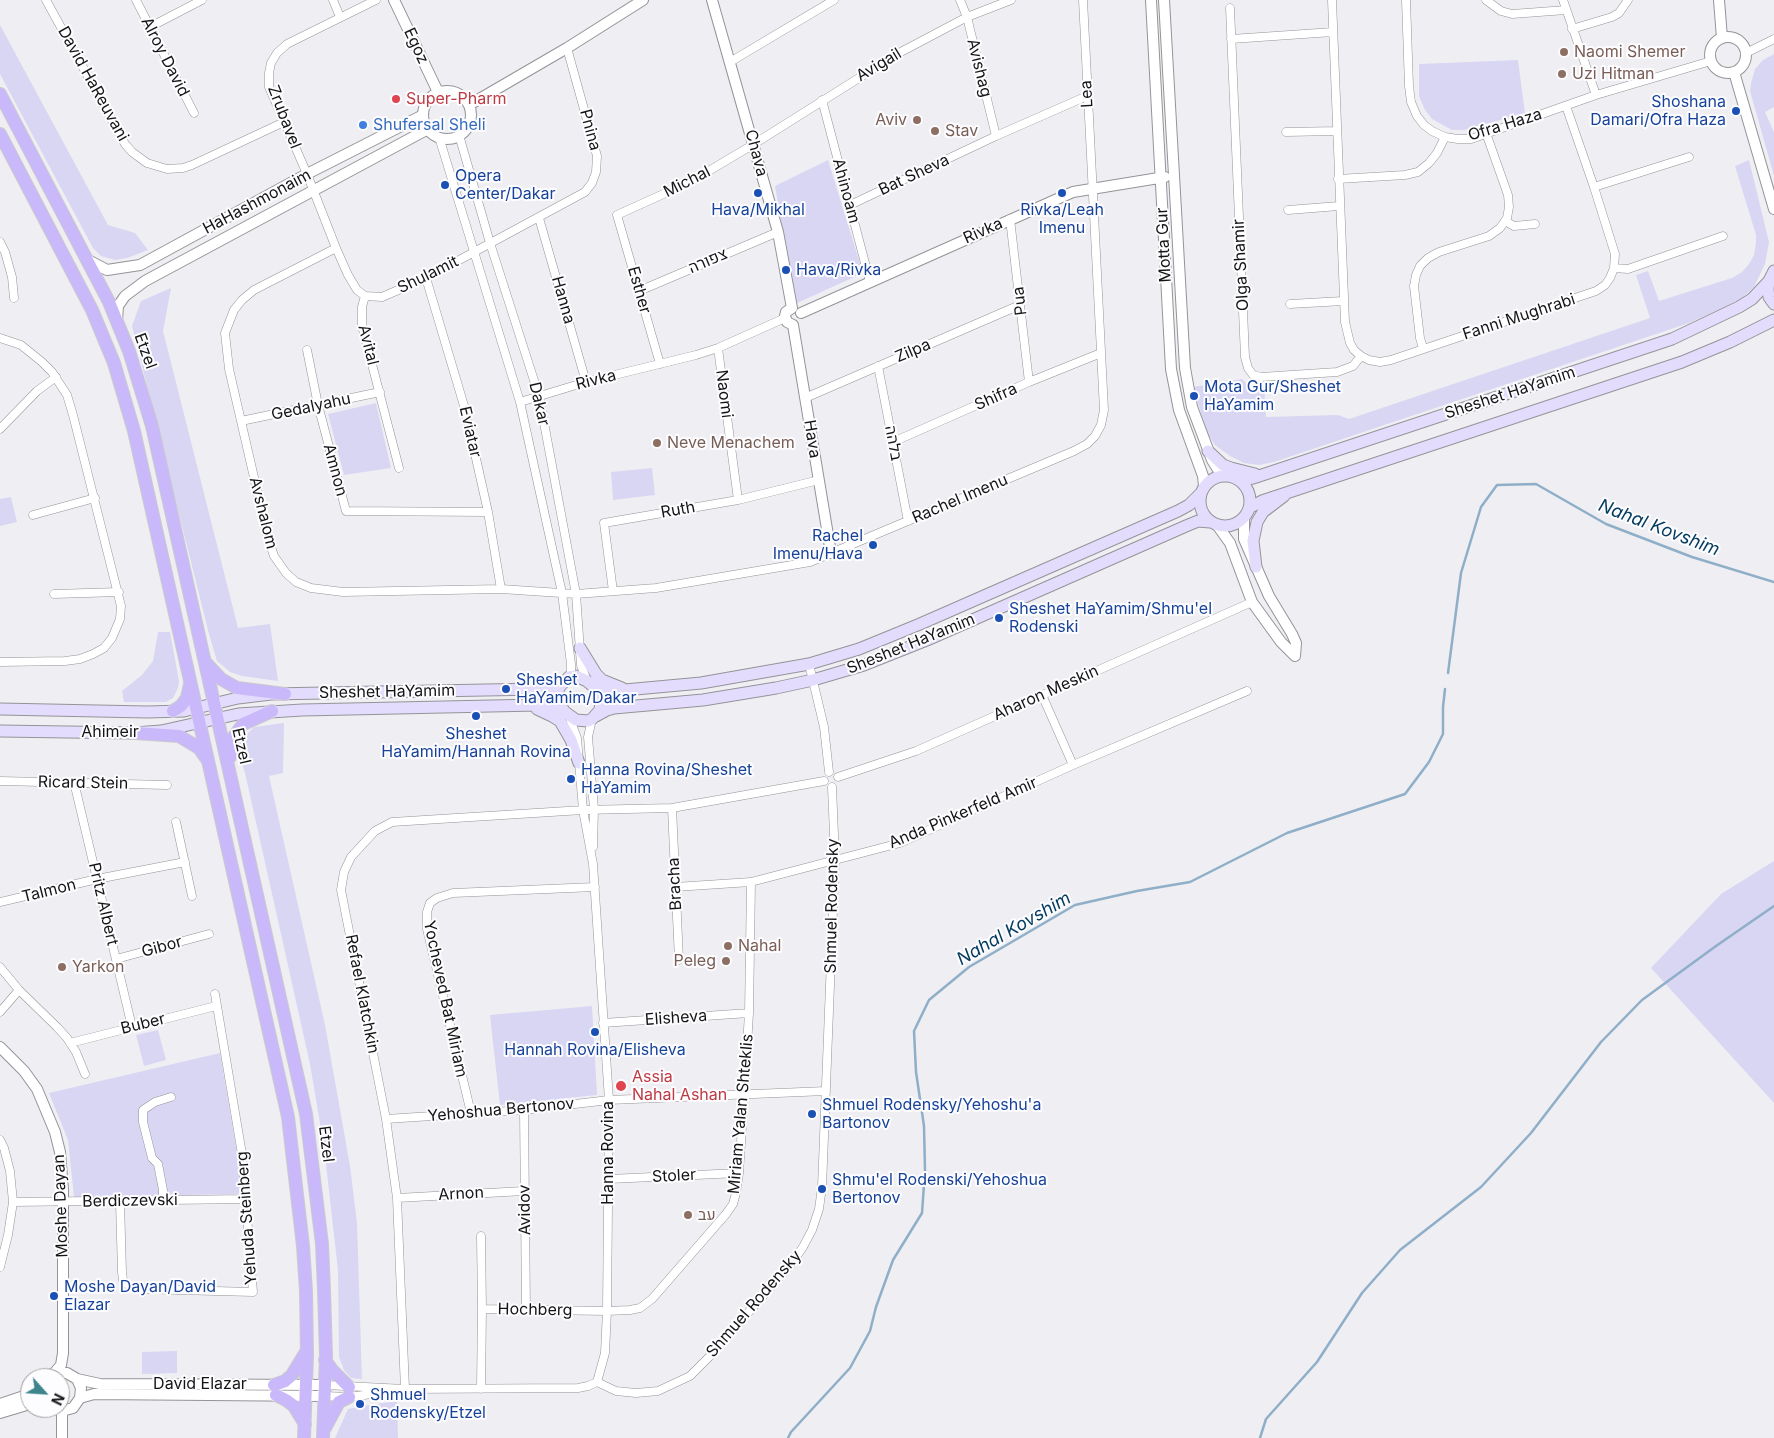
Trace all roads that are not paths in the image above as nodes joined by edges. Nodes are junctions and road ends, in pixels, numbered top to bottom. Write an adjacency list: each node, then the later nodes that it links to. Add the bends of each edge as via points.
1 (46, 0): 45 (street, David HaReuvani, via 124,144 147,163 167,169 183,168)
2 (136, 0): 25 (street, Alroy David)
3 (202, 0): 25 (street)
4 (333, 0): 23 (street)
5 (376, 0): 23 (street, Zrubavel)
6 (394, 0): 36 (street, Egoz)
7 (643, 0): 31 (street)
8 (712, 0): 34 (street, Chava)
9 (834, 0): 34 (street)
10 (960, 0): 24 (street, Avishag)
11 (1011, 0): 24 (street, Avigail)
12 (1083, 0): 39 (street, Lea)
13 (1151, 0): 59 (street, Motta Gur)
14 (1164, 0): 58 (street, Motta Gur)
15 (1332, 0): 27 (street)
16 (1406, 0): 54 (street, Ofra Haza, via 1411,102 1424,125)
17 (1486, 0): 22 (street, via 1501,11 1512,14)
18 (1563, 0): 22 (street)
19 (1628, 0): 26 (street, via 1612,17)
20 (1719, 0): 28 (street)
21 (1230, 8): 29 (street, Olga Shamir)
22 (1566, 10): 26 (street)
23 (340, 17): 45 (street, Zrubavel, via 287,44 277,53 268,73 269,87)
24 (966, 17): 40 (street, Avigail); 52 (street, Avishag)
25 (150, 27): 43 (street, Alroy David)
26 (1572, 29): 38 (street)
27 (1333, 32): 29 (street); 47 (street)
28 (1722, 38): 32 (street, via 1737,40); 33 (street, via 1713,45)
29 (1231, 39): 100 (street, Olga Shamir, via 1248,368 1253,375 1262,378 1337,372 1353,366)
30 (1774, 39): 32 (street)
31 (567, 48): 41 (street); 69 (street, Pnina, via 597,156 596,172 585,192)
32 (1746, 53): 35 (street, via 1743,65)
33 (1711, 61): 35 (street, via 1718,70); 38 (street, Ofra Haza)
34 (730, 62): 55 (street, Chava)
35 (1734, 72): 67 (street)
36 (438, 92): 41 (street, via 456,92); 44 (street, via 427,101)
37 (0, 94): 79 (main road, Etzel)
38 (1596, 95): 42 (street, Ofra Haza)
39 (1087, 96): 52 (street, Bat Sheva); 62 (street, Lea)
40 (822, 100): 55 (street, Avigail); 64 (street, Ahinoam)
41 (469, 104): 51 (street, via 471,118 465,131)
42 (1566, 106): 49 (street, Ofra Haza); 61 (street)
43 (194, 113)
44 (423, 115): 46 (street); 57 (street, HaHashmonaim)
45 (284, 122): 57 (street, Zrubavel)
46 (428, 129): 53 (street); 63 (street, HaHashmonaim)
47 (1337, 131): 48 (street); 60 (street)
48 (1286, 132)
49 (1486, 133): 54 (street, Ofra Haza, via 1471,139); 71 (street, via 1508,195)
50 (0, 134): 142 (main road, Etzel, via 92,310 114,363 134,430)
51 (459, 135): 53 (street); 76 (street, Dakar)
52 (996, 136): 64 (street, Bat Sheva)
53 (439, 137): 78 (street, Dakar)
54 (1445, 137): 60 (street, via 1429,164 1418,172)
55 (754, 144): 68 (street, Michal, via 692,181); 73 (street, Chava)
56 (1689, 157): 61 (street)
57 (307, 174): 63 (street); 79 (street, HaHashmonaim, via 140,265 107,270)
58 (1174, 177): 59 (street, Rivka); 114 (street, Motta Gur, via 1185,368 1192,407)
59 (1160, 178): 62 (street, Rivka); 120 (street, Motta Gur, via 1171,370 1179,410 1203,476)
60 (1338, 179): 65 (street)
61 (1594, 187): 80 (street, via 1615,254)
62 (1093, 188): 70 (street, Rivka, via 1073,192); 99 (street, Rachel Imenu)
63 (313, 190): 77 (street); 93 (street, HaHashmonaim, via 145,281 125,296 118,306)
64 (850, 205): 83 (street, Ahinoam)
65 (1339, 206): 66 (street); 87 (street)
66 (1288, 210)
67 (1774, 210)
68 (617, 215): 84 (street, Esther)
69 (539, 218): 76 (street, Pnina); 104 (street, Hanna)
70 (1010, 219): 83 (street, Rivka); 90 (street, Pua)
71 (1505, 220): 72 (street, via 1514,226); 97 (street, via 1489,236 1440,252 1420,266 1414,286)
72 (1535, 224)
73 (778, 232): 84 (street, צפורה); 91 (street, Chava)
74 (1723, 236): 80 (street, via 1628,269)
75 (0, 242): 86 (street, via 12,277)
76 (490, 243): 78 (street, Shulamit); 107 (street, Dakar)
77 (336, 248): 85 (street, via 348,275); 111 (street, Avshalom, via 254,290 234,310 225,333 225,346)
78 (473, 252): 82 (street, Shulamit); 109 (street, Dakar)
79 (88, 260): 93 (main road, Etzel)
80 (1614, 268): 97 (street, Fanni Mughrabi, via 1605,285 1596,291)
81 (1771, 276): 89 (main road, via 1768,289); 116 (main road, Sheshet HaYamim, via 1752,300 1672,339)
82 (426, 278): 85 (street, Shulamit, via 382,297); 124 (street, Eviatar, via 465,408)
83 (870, 282): 91 (street, Rivka)
84 (639, 291): 101 (street, Esther)
85 (365, 296): 106 (street, Avital, via 362,326)
86 (14, 298)
87 (1343, 301): 88 (street); 100 (street, via 1350,343)
88 (1290, 304)
89 (1774, 304)
90 (1020, 305): 102 (street, Zilpa); 105 (street, Pua)
91 (796, 310): 94 (street, via 786,312); 94 (street, via 802,316 799,322)
92 (1774, 320): 121 (main road, Sheshet HaYamim, via 1682,362)
93 (116, 321): 140 (main road, Etzel, via 129,351 152,426)
94 (789, 321): 96 (street, Rivka); 108 (street, Hava)
95 (0, 338): 103 (street, via 21,345)
96 (718, 348): 101 (street, Rivka); 123 (street, Naomi)
97 (1423, 348): 100 (street, Fanni Mughrabi, via 1380,362)
98 (307, 350): 110 (street, Amnon)
99 (1101, 353): 105 (street, Shifra); 127 (street, Rachel Imenu, via 1104,410 1101,425 1087,444)
100 (1361, 356)
101 (660, 364): 104 (street, Rivka)
102 (878, 366): 108 (street, Zilpa); 113 (street, בלהה)
103 (56, 377): 112 (street, via 37,391); 122 (street, via 67,395)
104 (586, 382): 107 (street, Rivka)
105 (1029, 382): 113 (street, Shifra)
106 (380, 392): 110 (street, Gedalyahu); 115 (street, Avital)
107 (539, 396): 109 (street, Rivka); 136 (street, Dakar)
108 (805, 398): 118 (street, Hava)
109 (520, 402): 134 (street, Dakar)
110 (318, 405): 111 (street, Gedalyahu); 124 (street, Amnon, via 346,511)
111 (241, 421): 131 (street, Avshalom, via 274,556 296,582 311,588 344,592)
112 (0, 429)
113 (893, 442): 127 (street, בלהה)
114 (1208, 451): 116 (main road, via 1231,468); 117 (street, Motta Gur, via 1219,471)
115 (399, 468)
116 (1265, 474): 119 (main road, Sheshet HaYamim)
117 (1226, 476): 119 (main road); 120 (main road, via 1210,480)
118 (819, 480): 123 (street, Ruth); 129 (street, Hava)
119 (1239, 480): 125 (main road, via 1249,492)
120 (1202, 490): 128 (main road, via 1201,509); 141 (main road, Sheshet HaYamim, via 1189,505 1178,511 920,624 859,649)
121 (1291, 491): 125 (main road, Sheshet HaYamim, via 1262,501); 130 (main road, via 1263,512 1257,522 1253,541)
122 (95, 498): 126 (street); 133 (street)
123 (738, 500): 132 (street, Ruth, via 604,523)
124 (488, 512): 131 (street, Eviatar)
125 (1246, 513): 128 (main road, via 1231,526); 130 (street, via 1244,539)
126 (32, 515)
127 (908, 521): 129 (street, Rachel Imenu)
128 (1213, 524): 137 (street, via 1230,543); 143 (main road, Sheshet HaYamim, via 1198,521 890,656)
129 (831, 553): 132 (street, Rachel Imenu, via 810,562 656,588)
130 (1256, 567): 137 (street, via 1296,643 1295,656)
131 (501, 590): 134 (street, Avshalom)
132 (612, 591): 136 (street, Rachel Imenu)
133 (119, 592): 135 (street); 139 (street, via 120,619 104,648 80,659)
134 (562, 593): 136 (street, Avshalom); 144 (street, Dakar, via 571,664 571,672)
135 (54, 594)
136 (576, 594): 138 (street, Dakar)
137 (1252, 602): 149 (street, Aharon Meskin)
138 (580, 648): 145 (street, Dakar, via 581,665); 146 (main road, via 602,680)
139 (0, 662)
140 (205, 662): 148 (main road, via 237,688); 150 (main road, Etzel)
141 (809, 664): 143 (street); 146 (main road, Sheshet HaYamim, via 709,682)
142 (189, 674): 153 (main road, Etzel); 154 (main road, via 187,698)
143 (813, 680): 158 (main road, Sheshet HaYamim, via 703,700 614,708); 166 (street)
144 (564, 682): 145 (main road, via 576,676); 148 (main road, Sheshet HaYamim, via 539,689); 156 (main road, via 557,697)
145 (591, 684): 146 (main road, Sheshet HaYamim, via 602,691); 158 (main road, via 602,704)
146 (628, 690)
147 (1247, 691): 164 (street, Anda Pinkerfeld Amir)
148 (285, 694): 150 (main road, Sheshet HaYamim, via 252,696)
149 (1042, 695): 164 (street); 167 (street, Aharon Meskin, via 916,750)
150 (215, 704): 153 (main road, Ahimeir); 157 (main road, Etzel)
151 (516, 706): 155 (main road, Sheshet HaYamim); 156 (main road, Sheshet HaYamim, via 538,706); 163 (main road, via 536,709 560,721)
152 (0, 709): 154 (main road, Ahimeir)
153 (197, 709): 154 (main road, Ahimeir); 159 (main road, Etzel)
154 (173, 711)
155 (272, 711): 157 (main road, Sheshet HaYamim); 165 (main road, via 238,729 230,747)
156 (565, 712): 158 (main road, via 576,720); 163 (street, Hanna Rovina, via 575,728)
157 (218, 718): 159 (main road, Ahimeir); 165 (main road, Etzel)
158 (594, 718): 174 (street, Hanna Rovina, via 588,737)
159 (200, 723): 161 (main road, Ahimeir); 162 (main road, Etzel)
160 (0, 731): 161 (main road, Ahimeir)
161 (135, 733): 162 (main road, via 179,736 199,748)
162 (209, 761): 222 (main road, Etzel, via 288,1118 303,1246)
163 (579, 763): 175 (street, Hanna Rovina)
164 (1073, 765): 177 (street, Anda Pinkerfeld Amir, via 900,843)
165 (229, 766): 224 (main road, Etzel, via 306,1114 322,1244)
166 (830, 772): 167 (street); 168 (street)
167 (838, 777): 172 (street, via 838,784)
168 (824, 780): 172 (street); 173 (street)
169 (0, 781): 170 (street, Ricard Stein)
170 (74, 782): 171 (street, Ricard Stein); 180 (street, Pritz Albert)
171 (167, 785)
172 (832, 787): 177 (street, Shmuel Rodensky)
173 (672, 808): 174 (street); 183 (street, Bracha)
174 (594, 809): 175 (street, Refael Klatchkin); 179 (street, Hanna Rovina)
175 (583, 810): 179 (street, Hanna Rovina); 206 (street, Refael Klatchkin, via 392,822 375,831 351,857 341,890)
176 (176, 822): 178 (street)
177 (835, 859): 181 (street, Anda Pinkerfeld Amir); 200 (street, Shmuel Rodensky)
178 (185, 862): 180 (street, Talmon); 184 (street)
179 (593, 864): 182 (street, Hanna Rovina)
180 (97, 879): 185 (street, Talmon); 187 (street, Pritz Albert)
181 (751, 882): 183 (street, Anda Pinkerfeld Amir); 194 (street, Miriam Yalan Shteklis)
182 (595, 887): 195 (street, Hanna Rovina); 205 (street, Yocheved Bat Miriam, via 453,893 430,903 427,929)
183 (675, 887): 188 (street, Bracha)
184 (192, 896)
185 (0, 902)
186 (209, 934): 187 (street, Gibor)
187 (116, 959): 196 (street, Pritz Albert)
188 (679, 960)
189 (0, 966): 190 (street)
190 (18, 990): 193 (street); 197 (street)
191 (215, 994): 192 (street, Yehuda Steinberg)
192 (216, 1006): 196 (street, Buber); 212 (street, Yehuda Steinberg, via 237,1118)
193 (0, 1012)
194 (748, 1013): 195 (street, Elisheva); 201 (street, Miriam Yalan Shteklis)
195 (603, 1023): 203 (street, Hanna Rovina)
196 (132, 1027): 197 (street, Buber)
197 (70, 1043): 199 (street)
198 (0, 1047): 215 (street, Moshe Dayan, via 24,1071 45,1106 60,1152)
199 (85, 1074)
200 (826, 1091): 201 (street, Yehoshua Bertonov); 228 (street, Shmuel Rodensky, via 819,1209 808,1238 792,1263 690,1376 658,1391 636,1394 616,1391)
201 (744, 1095): 203 (street, Yehoshua Bertonov); 208 (street, Miriam Yalan Shteklis)
202 (171, 1097): 213 (street, via 147,1106 143,1122 152,1158 158,1164)
203 (608, 1100): 204 (street, Yehoshua Bertonov); 209 (street, Hanna Rovina)
204 (524, 1110): 205 (street, Yehoshua Bertonov); 210 (street, Avidov)
205 (471, 1113): 206 (street, Yehoshua Bertonov)
206 (386, 1119): 211 (street, Refael Klatchkin)
207 (0, 1140): 214 (street, via 10,1171)
208 (739, 1173): 209 (street, Stoler); 221 (street, Miriam Yalan Shteklis, via 729,1209 652,1299 640,1308)
209 (609, 1179): 221 (street, Hanna Rovina)
210 (524, 1191): 211 (street, Arnon); 220 (street, Avidov)
211 (397, 1198): 229 (street, Refael Klatchkin)
212 (247, 1199): 213 (street, Berdiczevski); 216 (street, Yehuda Steinberg, via 253,1292 140,1289 128,1285 122,1272)
213 (163, 1201): 216 (street, Berdiczevski)
214 (13, 1202): 215 (street, Berdiczevski); 218 (street)
215 (63, 1202): 216 (street, Berdiczevski); 223 (street, Moshe Dayan)
216 (120, 1202)
217 (481, 1236): 219 (street)
218 (0, 1266)
219 (482, 1309): 220 (street, Hochberg); 230 (street, Hochberg)
220 (526, 1310): 221 (street, Hochberg)
221 (607, 1311): 228 (street, Hanna Rovina, via 604,1353)
222 (307, 1350): 231 (main road, via 292,1375); 232 (main road, Etzel)
223 (63, 1353): 225 (street, Moshe Dayan); 227 (street, Moshe Dayan, via 68,1370)
224 (326, 1360): 233 (main road, Etzel); 234 (main road)
225 (59, 1368)
226 (70, 1376): 227 (street, David Elazar)
227 (74, 1377): 231 (street, David Elazar, via 100,1384); 236 (street, Moshe Dayan, via 81,1388)
228 (597, 1382): 230 (street, via 578,1388)
229 (405, 1389): 230 (street); 234 (street)
230 (481, 1389)
231 (275, 1390): 232 (street, David Elazar); 236 (street, David Elazar, via 94,1394); 242 (main road, via 294,1406)
232 (306, 1390): 233 (street); 242 (main road, Etzel)
233 (324, 1390): 234 (street); 243 (main road, Etzel)
234 (349, 1392): 243 (main road, via 340,1402)
235 (20, 1397): 237 (street)
236 (80, 1398): 239 (street)
237 (0, 1404)
238 (20, 1407): 240 (street)
239 (70, 1408)
240 (0, 1413)
241 (59, 1418): 244 (street)
242 (305, 1424): 245 (main road, Etzel)
243 (323, 1435)
244 (62, 1438)
245 (304, 1438)

